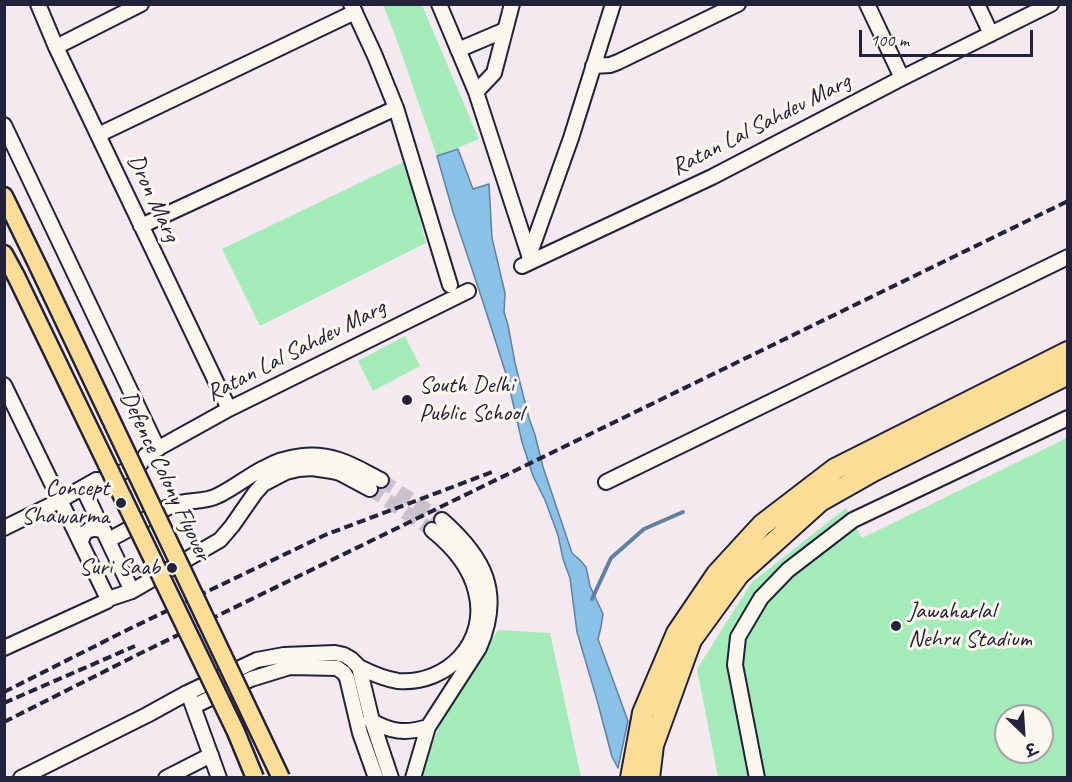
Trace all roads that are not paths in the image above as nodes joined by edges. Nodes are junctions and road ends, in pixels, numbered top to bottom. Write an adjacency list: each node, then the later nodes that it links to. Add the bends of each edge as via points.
1 (38, 4): 14 (street, Dron Marg)
2 (141, 4): 14 (street)
3 (439, 4): 15 (street)
4 (512, 4): 12 (street)
5 (613, 4): 16 (street)
6 (738, 4): 11 (street)
7 (867, 4): 17 (street)
8 (977, 4): 13 (street)
9 (1051, 4): 13 (street, Ratan Lal Sahdev Marg)
10 (353, 8): 19 (street); 21 (street)
11 (720, 9): 16 (street, via 618,62)
12 (505, 30): 15 (street); 18 (street, via 494,73)
13 (991, 34): 17 (street, Ratan Lal Sahdev Marg, via 947,50)
14 (56, 47): 21 (street, Dron Marg)
15 (458, 50): 18 (street)
16 (594, 66): 26 (street)
17 (902, 78): 26 (street, Ratan Lal Sahdev Marg, via 712,177)
18 (476, 92): 26 (street)
19 (396, 108): 23 (street); 27 (street)
20 (4, 124): 35 (street)
21 (98, 135): 23 (street, Dron Marg)
22 (4, 196): 59 (main road, Defence Colony Flyover, bridge)
23 (141, 226): 32 (street, Dron Marg)
24 (4, 254): 58 (main road, Defence Colony Flyover, bridge)
25 (1068, 257): 36 (street)
26 (527, 260)
27 (450, 285)
28 (468, 291): 32 (street, Ratan Lal Sahdev Marg)
29 (1068, 352): 34 (highway)
30 (1068, 374): 34 (highway)
31 (4, 385): 38 (street)
32 (229, 409): 35 (street, Ratan Lal Sahdev Marg)
33 (1068, 418): 65 (street, via 853,520 788,570 761,598 738,637 735,665)
34 (943, 425): 63 (highway, via 835,469 762,525 717,574 677,633 643,713); 64 (highway, via 820,501 739,574 690,640 653,745)
35 (152, 452): 37 (street, Ratan Lal Sahdev Marg, via 141,463)
36 (606, 482)
37 (83, 488): 38 (street, Ratan Lal Sahdev Marg); 42 (street)
38 (59, 501): 40 (street, Ratan Lal Sahdev Marg); 43 (street)
39 (442, 520): 53 (street, via 463,540 481,566 490,605 479,648)
40 (4, 528)
41 (432, 530): 48 (street, via 461,559 476,593 477,618 466,651 439,673 420,680 398,681)
42 (106, 536): 43 (street, via 94,528 85,532); 45 (street); 45 (street, via 188,500 217,496 265,467 294,457 340,460 375,484 312,468 286,472 263,484 220,540)
43 (83, 549): 44 (street); 46 (street)
44 (72, 560)
45 (132, 591): 46 (street)
46 (105, 601): 47 (street)
47 (4, 648)
48 (359, 667): 49 (street, via 335,653 284,655 256,660); 52 (street)
49 (187, 693): 50 (street); 55 (street)
50 (194, 706): 51 (street, via 279,670 333,667 347,678); 54 (street)
51 (356, 712): 52 (street); 60 (street)
52 (372, 721): 53 (street, via 401,732); 61 (street)
53 (428, 727): 62 (street)
54 (212, 755): 56 (street); 57 (street)
55 (21, 777)
56 (166, 777)
57 (219, 777)
58 (255, 777)
59 (281, 777)
60 (375, 777)
61 (391, 777)
62 (413, 777)
63 (631, 777)
64 (649, 777)
65 (757, 777)

